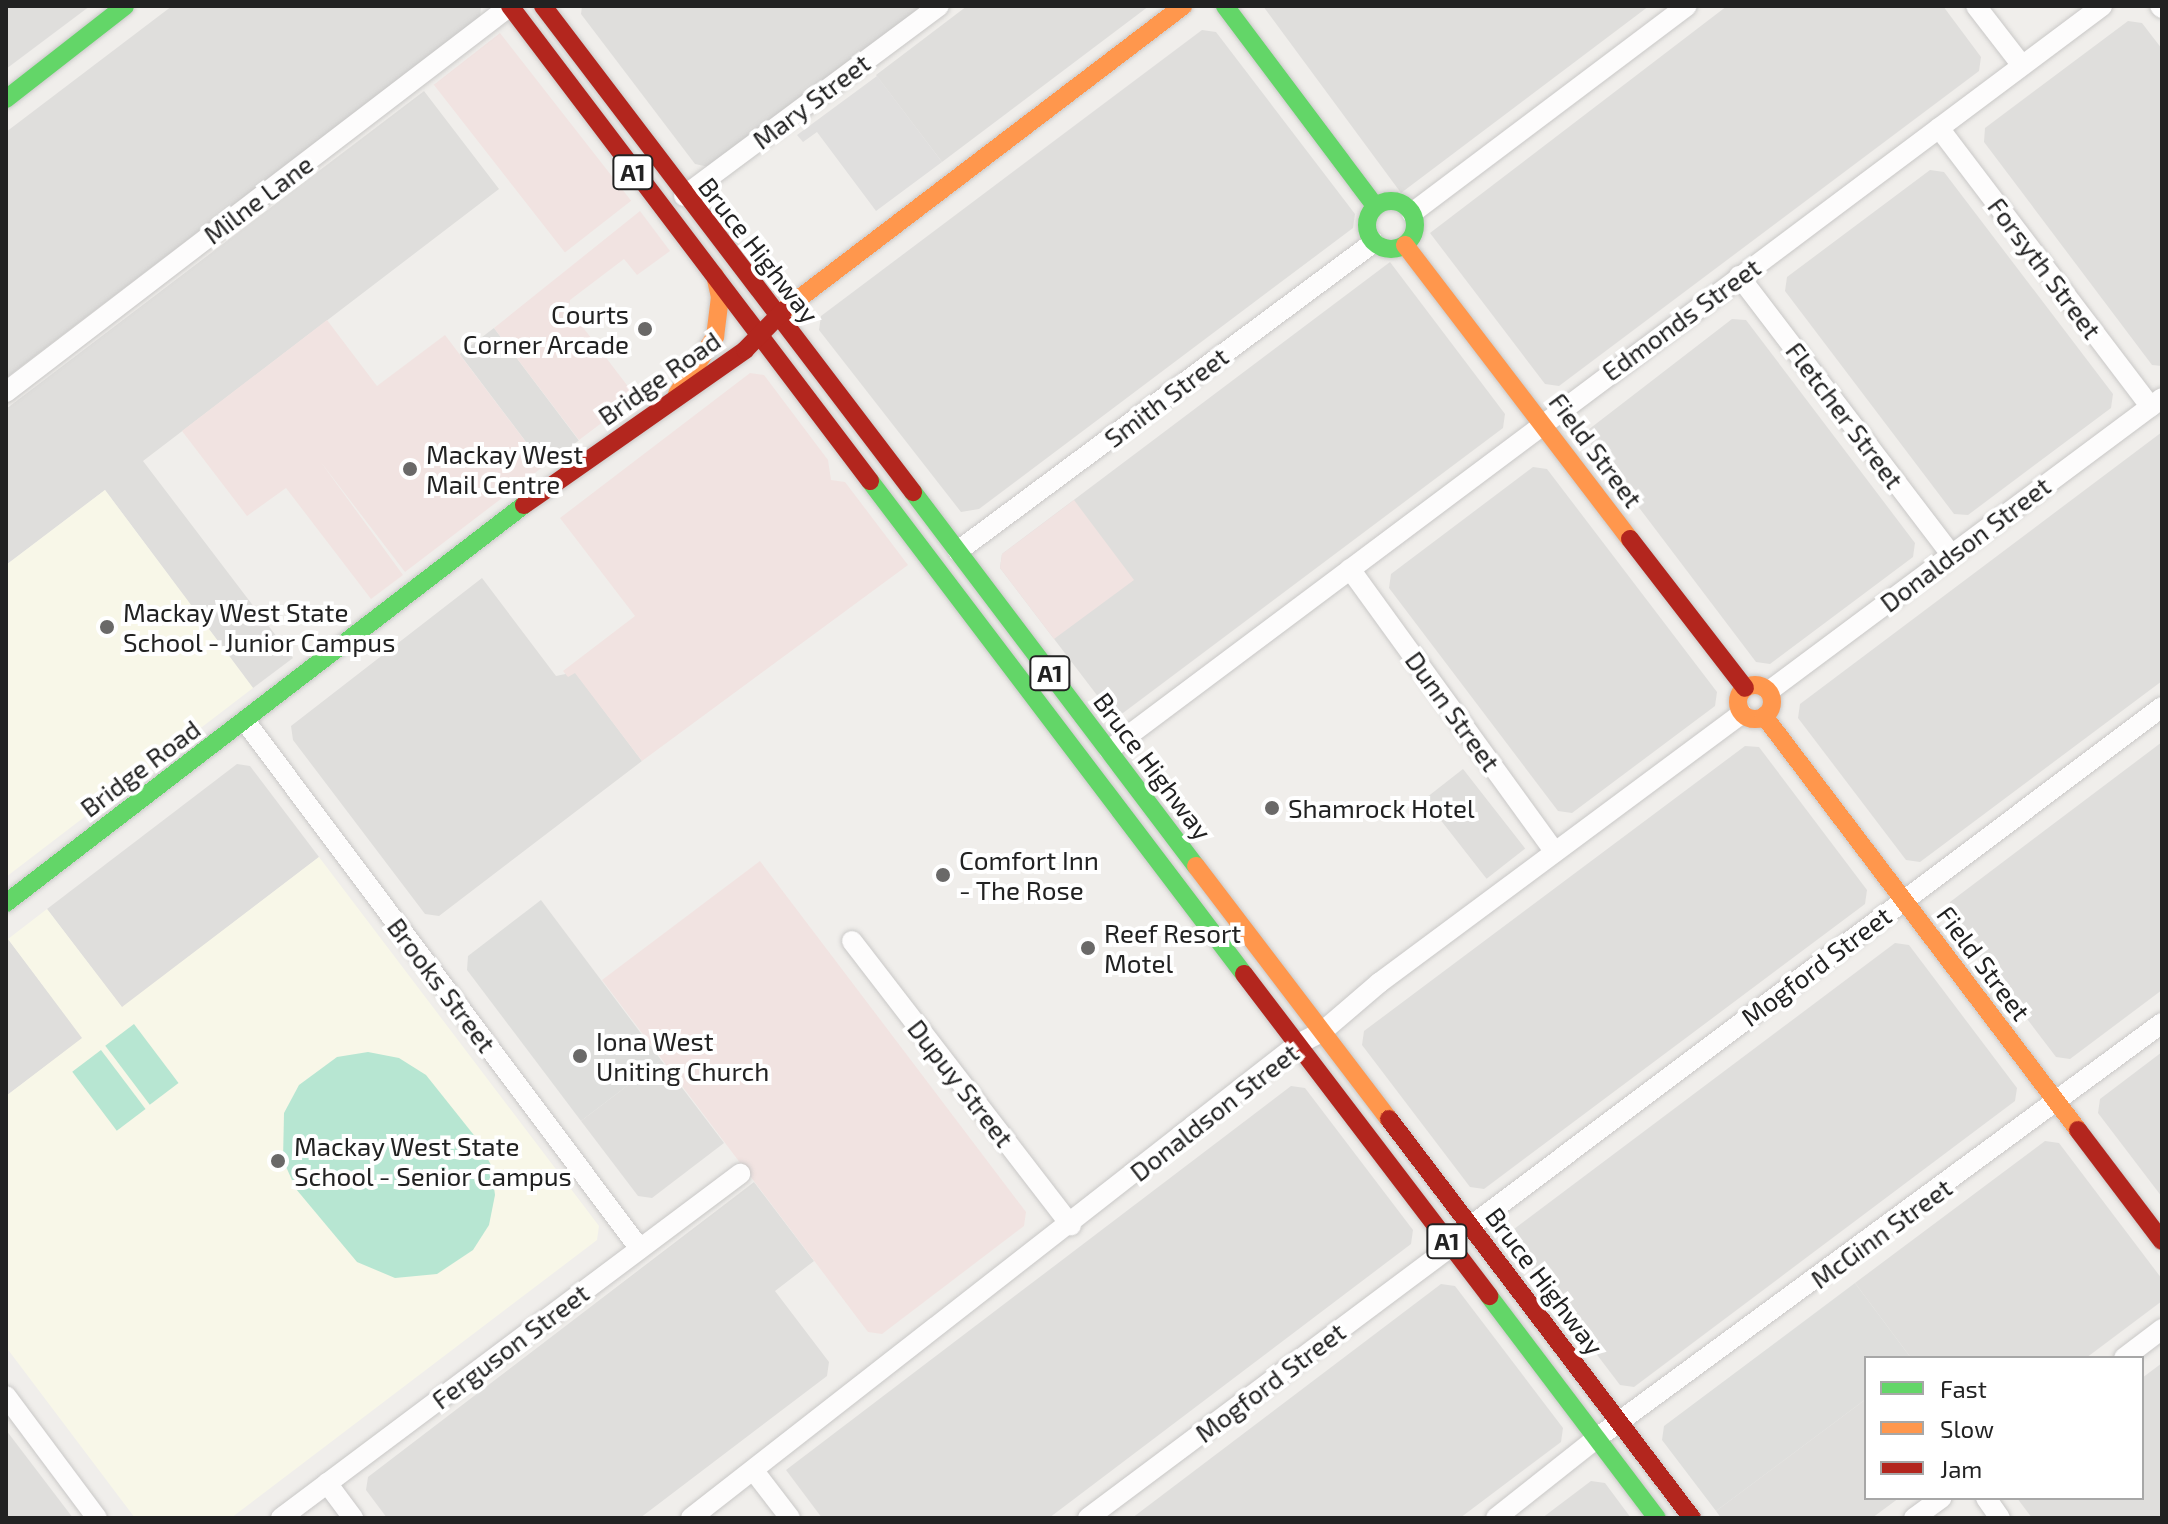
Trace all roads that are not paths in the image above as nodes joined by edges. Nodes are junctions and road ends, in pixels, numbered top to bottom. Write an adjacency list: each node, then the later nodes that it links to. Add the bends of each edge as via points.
1 (125, 6): 11 (main road)
2 (510, 6): 18 (main road, Bruce Highway / A1); 22 (street, Milne Lane)
3 (543, 6): 13 (main road, Bruce Highway / A1)
4 (939, 6): 13 (street, Mary Street)
5 (1183, 6): 20 (main road, Bridge Road)
6 (1225, 6): 14 (main road)
7 (1687, 6): 15 (street)
8 (1976, 6): 10 (street)
9 (2102, 6): 10 (street, Edmonds Street)
10 (2020, 63): 12 (street, Edmonds Street)
11 (6, 99)
12 (1939, 128): 19 (street, Edmonds Street); 24 (street, Forsyth Street)
13 (684, 196): 20 (main road, Bruce Highway / A1)
14 (1375, 206): 15 (main road, via 1397,201); 16 (main road, via 1367,221)
15 (1412, 213): 17 (main road, via 1415,230)
16 (1374, 242): 17 (main road, via 1388,249); 26 (street, Smith Street)
17 (1405, 245): 25 (main road, Field Street)
18 (715, 276): 21 (main road, Bruce Highway / A1); 23 (main road, via 720,297 715,337)
19 (1739, 276): 25 (street, Edmonds Street); 27 (street, Fletcher Street)
20 (778, 314): 21 (main road, Bridge Road); 26 (main road, Bruce Highway / A1)
21 (760, 335): 23 (main road, Bridge Road); 42 (main road, Bruce Highway / A1)
22 (6, 392)
23 (677, 394): 34 (main road, Bridge Road)
24 (2156, 402): 27 (street, Donaldson Street)
25 (1541, 421): 28 (street, Edmonds Street); 29 (main road, Field Street)
26 (958, 551): 35 (main road, Bruce Highway / A1)
27 (1951, 554): 30 (street, Donaldson Street)
28 (1350, 569): 35 (street, Edmonds Street); 36 (street, Dunn Street)
29 (1745, 688): 30 (main road, via 1758,685); 32 (main road, via 1738,702)
30 (1769, 691): 33 (main road, via 1772,705)
31 (2162, 707): 37 (street, Mogford Street)
32 (1742, 713): 33 (main road); 36 (street, Donaldson Street)
33 (1764, 716): 37 (main road, Field Street)
34 (245, 721): 38 (main road, Bridge Road); 49 (street, Brooks Street)
35 (1109, 750): 41 (main road, Bruce Highway / A1)
36 (1555, 852): 41 (street, Donaldson Street)
37 (1904, 900): 43 (main road, Field Street); 46 (street, Mogford Street)
38 (6, 903)
39 (852, 941): 45 (street, Dupuy Street)
40 (2162, 1023): 43 (street, McGinn Street)
41 (1323, 1031): 42 (street, Donaldson Street); 46 (main road, Bruce Highway / A1)
42 (1298, 1044): 45 (street, Donaldson Street); 48 (main road, Bruce Highway / A1)
43 (2056, 1104): 47 (main road, Field Street); 53 (street, McGinn Street)
44 (740, 1174): 49 (street, Ferguson Street)
45 (1071, 1225): 55 (street, Donaldson Street)
46 (1471, 1226): 53 (main road, Bruce Highway / A1)
47 (2162, 1241)
48 (1451, 1246): 54 (main road, Bruce Highway / A1); 64 (street, Mogford Street)
49 (640, 1249): 56 (street, Ferguson Street)
50 (2162, 1329): 51 (street)
51 (2127, 1356)
52 (6, 1396): 59 (street)
53 (1621, 1424): 54 (street, McGinn Street); 67 (main road, Bruce Highway / A1)
54 (1597, 1438): 65 (street, McGinn Street); 66 (main road, Bruce Highway / A1)
55 (754, 1471): 62 (street, Donaldson Street); 63 (street)
56 (327, 1483): 60 (street, Ferguson Street); 61 (street)
57 (1939, 1500): 68 (street)
58 (1987, 1500): 69 (street)
59 (97, 1518)
60 (281, 1518)
61 (353, 1518)
62 (691, 1518)
63 (790, 1518)
64 (1088, 1518)
65 (1496, 1518)
66 (1657, 1518)
67 (1692, 1518)
68 (1914, 1518)
69 (2000, 1518)

